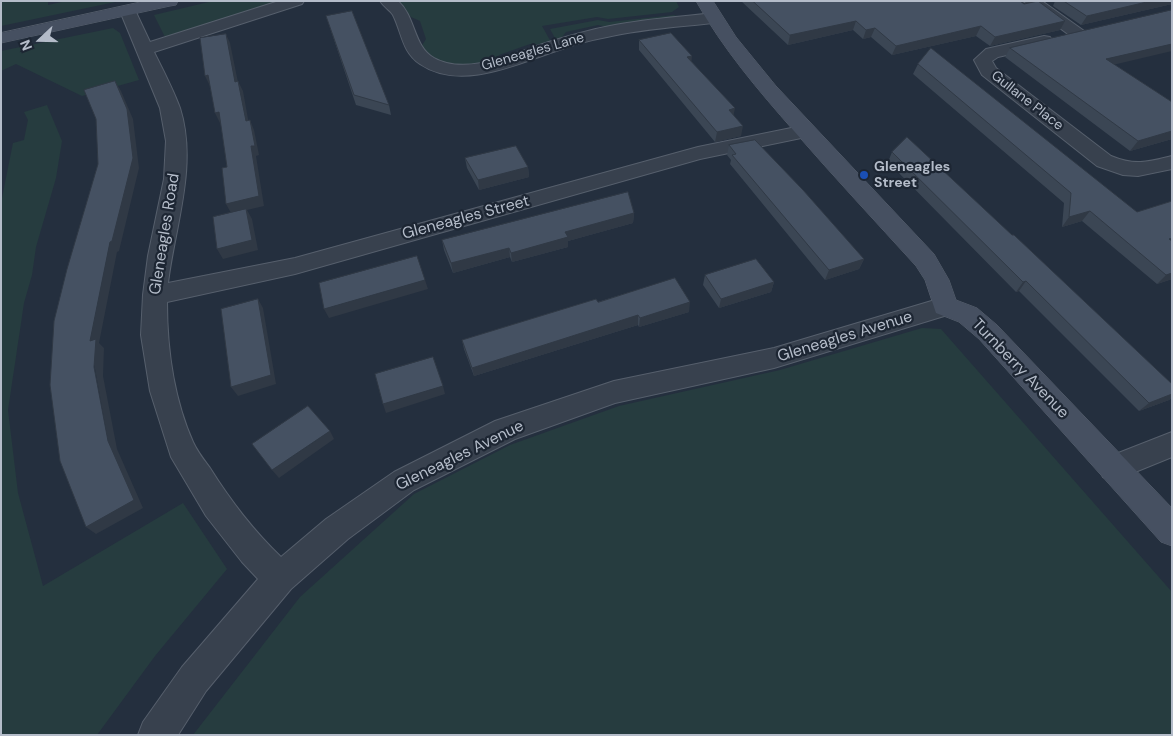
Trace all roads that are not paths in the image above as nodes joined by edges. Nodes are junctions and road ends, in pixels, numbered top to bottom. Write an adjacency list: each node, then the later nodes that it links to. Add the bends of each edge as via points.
1 (170, 1): 6 (street)
2 (296, 1): 10 (street)
3 (388, 1): 5 (street, Gleneagles Lane, via 402,15 411,45 418,55 430,63 468,70 490,67 579,38)
4 (1031, 1): 8 (street)
5 (709, 10): 11 (street, via 744,60)
6 (128, 12): 9 (street); 10 (street, Gleneagles Road)
7 (1098, 28): 8 (street, Gullane Place)
8 (1078, 33): 12 (street, Gullane Place, via 992,53 983,60 988,71 1104,161 1125,170 1143,170)
9 (1, 38)
10 (145, 49): 13 (street, Gleneagles Road, via 170,108 176,140 175,180)
11 (806, 131): 13 (street, Gleneagles Street, via 698,153 295,266); 14 (street, via 925,260 937,280)
12 (1172, 162)
13 (155, 296): 18 (street, Gleneagles Road, via 154,335 163,390 181,448 217,506 253,551)
14 (945, 306): 16 (street, Turnberry Avenue, via 968,315 988,332); 18 (street, Gleneagles Avenue, via 774,358 614,392 504,430 404,481 337,529)
15 (1172, 444): 16 (street)
16 (1113, 468): 17 (street, Turnberry Avenue)
17 (1172, 531)
18 (280, 578): 19 (street, Gleneagles Avenue, via 194,679)
19 (156, 735)

